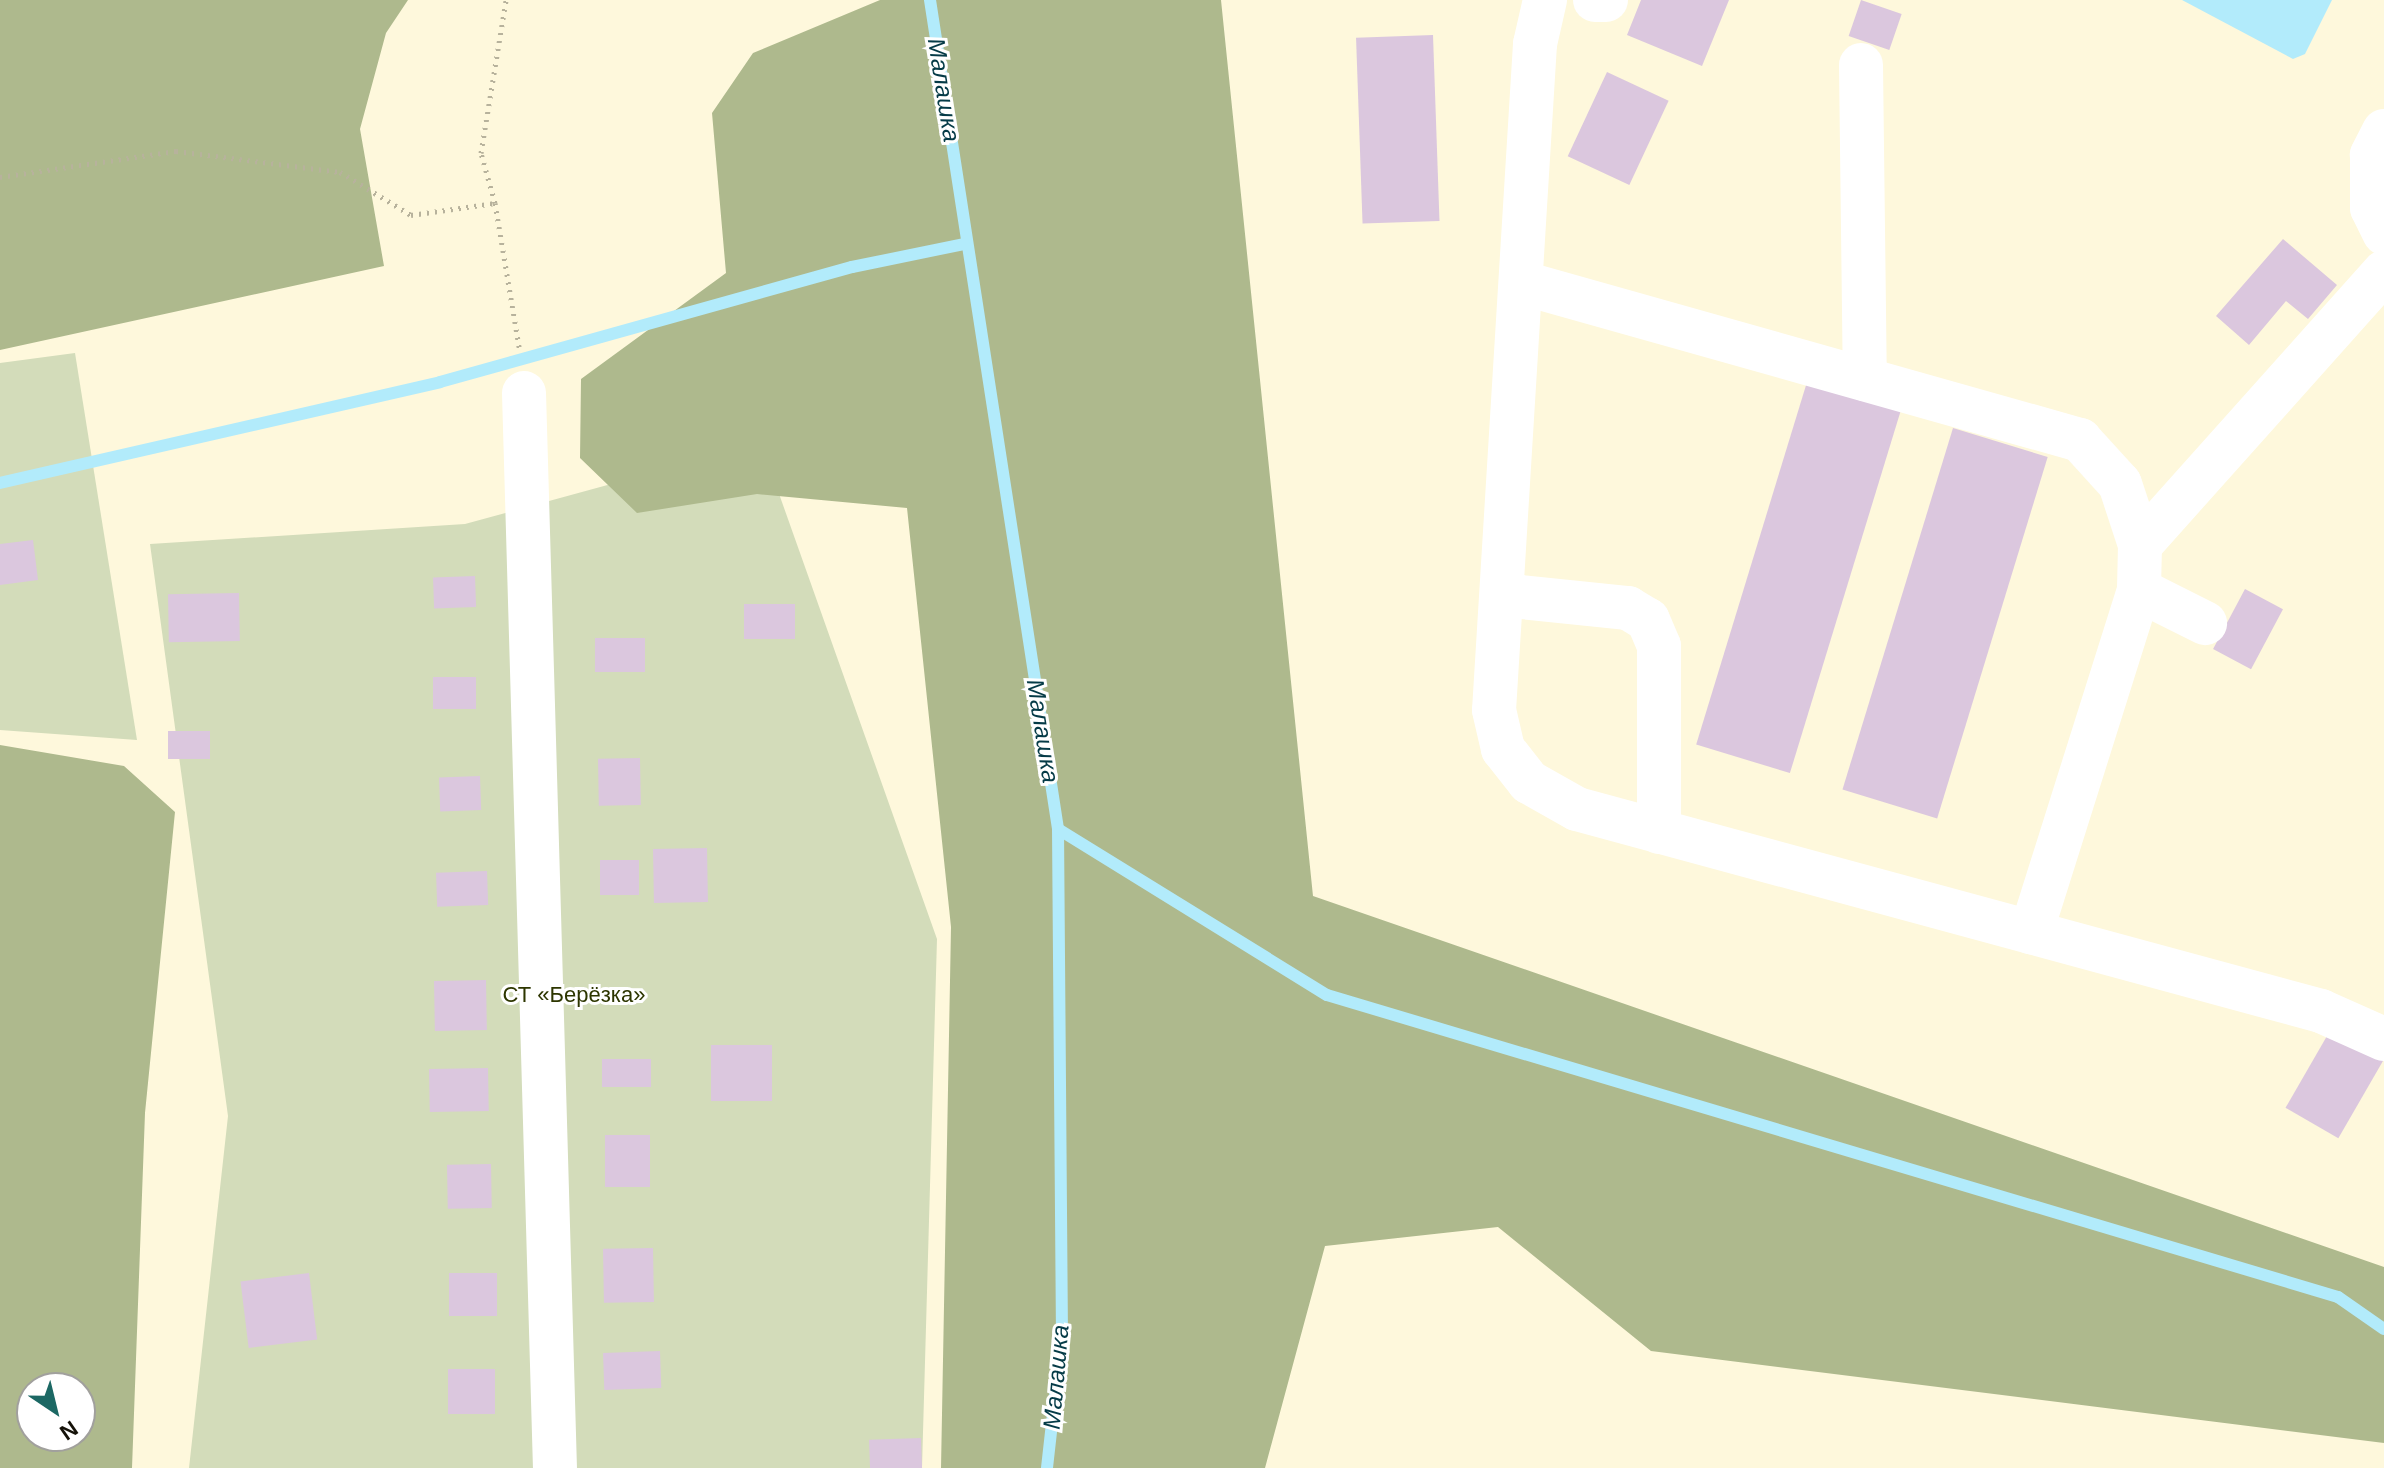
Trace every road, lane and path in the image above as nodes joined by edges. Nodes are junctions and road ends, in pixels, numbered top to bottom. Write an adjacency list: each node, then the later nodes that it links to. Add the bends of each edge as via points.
1 (506, 0): 8 (path, via 481,153)
2 (1545, 0): 11 (street, via 1535,44)
3 (1595, 0): 4 (street)
4 (1606, 0)
5 (1861, 65): 12 (street)
6 (2384, 131): 9 (street, via 2372,155 2372,208)
7 (0, 177): 8 (path, via 176,151 340,172 411,215)
8 (495, 203): 13 (path, via 514,300)
9 (2384, 233)
10 (2384, 272): 14 (street)
11 (1523, 283): 12 (street); 16 (street)
12 (1865, 379): 14 (street, via 2080,440 2120,484)
13 (524, 393): 21 (street)
14 (2140, 545): 15 (street)
15 (2139, 590): 17 (street); 19 (street)
16 (1502, 595): 18 (street, via 1494,710 1503,749 1529,782 1577,809); 18 (street, via 1628,608 1648,620 1659,646)
17 (2205, 623)
18 (1659, 832): 19 (street)
19 (2031, 932): 20 (street, via 2321,1011)
20 (2384, 1039)
21 (555, 1468)

